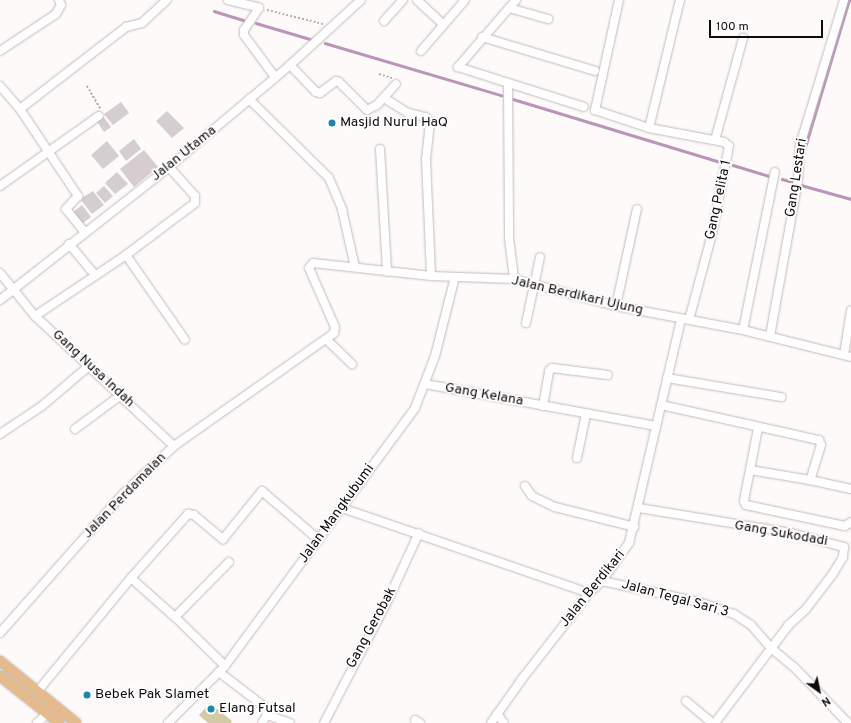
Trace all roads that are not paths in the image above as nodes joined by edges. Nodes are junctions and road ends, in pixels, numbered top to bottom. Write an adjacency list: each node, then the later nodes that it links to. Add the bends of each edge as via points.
1 (59, 0): 19 (street, via 61,5 56,14)
2 (167, 0): 29 (street, via 142,23 126,27)
3 (228, 0): 22 (street, via 259,8 244,30 244,35)
4 (361, 0): 20 (street, Jalan Utama)
5 (403, 0): 14 (street)
6 (417, 0): 15 (street)
7 (465, 0): 15 (street)
8 (516, 0): 12 (street)
9 (619, 0): 31 (street, Gang Pelita 1, via 595,110)
10 (680, 0): 31 (street)
11 (844, 0): 59 (street, Gang Lestari, via 800,145 798,180)
12 (509, 8): 13 (street); 16 (street)
13 (548, 19)
14 (384, 21)
15 (443, 24): 18 (street)
16 (482, 37): 21 (street); 24 (street, via 458,66)
17 (742, 38): 32 (street)
18 (421, 50)
19 (0, 51)
20 (290, 65): 22 (street, Jalan Utama); 26 (street, via 318,94 339,82 364,110 372,109)
21 (595, 71)
22 (275, 77): 27 (street, Jalan Utama)
23 (396, 84): 26 (street)
24 (508, 84): 28 (street); 49 (street, via 509,238)
25 (0, 86): 29 (street)
26 (384, 98): 47 (street, via 408,112 426,117 430,122 426,160)
27 (249, 99): 35 (street, Jalan Utama); 43 (street, via 329,178 342,209)
28 (584, 107)
29 (20, 109): 34 (street)
30 (99, 116): 34 (street)
31 (649, 128): 32 (street, Gang Pelita 1)
32 (715, 140): 56 (street, Gang Pelita 1, via 727,143 730,151 712,234)
33 (380, 149): 44 (street)
34 (49, 153): 37 (street); 39 (street, via 78,196 66,209)
35 (170, 167): 39 (street, Jalan Utama); 41 (street, via 195,196 195,203)
36 (775, 172): 58 (street)
37 (0, 186)
38 (636, 209): 53 (street)
39 (84, 231): 40 (street, Jalan Utama)
40 (69, 244): 46 (street); 51 (street, Jalan Utama)
41 (126, 255): 46 (street); 60 (street)
42 (540, 257): 50 (street)
43 (355, 267): 44 (street, Jalan Berdikari Ujung); 61 (street, Jalan Berdikari Ujung, via 313,263 309,266 335,327 334,333)
44 (387, 272): 47 (street, Jalan Berdikari Ujung)
45 (0, 273): 51 (street, Gang Nusa Indah)
46 (94, 274): 55 (street)
47 (431, 276): 48 (street, Jalan Berdikari Ujung)
48 (455, 277): 49 (street, Jalan Berdikari Ujung); 67 (street, Jalan Mangkubumi, via 435,356)
49 (514, 279): 50 (street, Jalan Berdikari Ujung)
50 (535, 284): 53 (street, Jalan Berdikari Ujung); 57 (street)
51 (12, 290): 52 (street, Jalan Utama); 55 (street, Gang Nusa Indah)
52 (0, 300)
53 (616, 306): 56 (street, Jalan Berdikari Ujung)
54 (851, 311): 62 (street)
55 (35, 316): 64 (street, Gang Nusa Indah)
56 (685, 320): 58 (street, Jalan Berdikari Ujung); 66 (street, Jalan Berdikari)
57 (526, 323)
58 (743, 330): 59 (street, Jalan Berdikari Ujung)
59 (770, 336): 62 (street, Jalan Berdikari Ujung)
60 (185, 340)
61 (327, 340): 63 (street); 77 (street, Jalan Perdamaian)
62 (847, 356)
63 (352, 364)
64 (90, 365): 68 (street, Gang Nusa Indah); 76 (street, via 42,406)
65 (608, 375): 71 (street, Gang Kelana, via 552,368 549,372)
66 (667, 378): 69 (street); 70 (street, Jalan Berdikari)
67 (424, 384): 71 (street, Gang Kelana); 83 (street, Jalan Mangkubumi, via 415,408)
68 (120, 395): 75 (street); 77 (street, Gang Nusa Indah)
69 (781, 397)
70 (661, 405): 73 (street, Jalan Berdikari); 74 (street)
71 (544, 406): 72 (street, Gang Kelana)
72 (586, 414): 73 (street, Gang Kelana); 78 (street)
73 (656, 426): 84 (street, Jalan Berdikari)
74 (758, 428): 79 (street); 80 (street, via 821,441)
75 (75, 429)
76 (0, 434)
77 (174, 446): 94 (street, Jalan Perdamaian, via 124,493)
78 (577, 458)
79 (750, 470): 80 (street); 85 (street, via 744,501 748,506 844,526)
80 (810, 480): 82 (street)
81 (525, 486): 86 (street, via 532,496 556,507)
82 (851, 489)
83 (342, 508): 87 (street); 88 (street, Jalan Mangkubumi)
84 (639, 508): 86 (street, Jalan Berdikari); 95 (street, Gang Sukodadi, via 791,533 844,547 843,557 832,575)
85 (851, 522)
86 (635, 527): 91 (street, Jalan Berdikari, via 629,543)
87 (419, 533): 92 (street); 110 (street, Gang Gerobak, via 386,604)
88 (319, 540): 90 (street, via 260,491 222,539 194,515 188,514); 97 (street, Jalan Mangkubumi)
89 (229, 562): 93 (street)
90 (131, 578): 93 (street); 99 (street)
91 (602, 581): 92 (street, Jalan Berdikari); 95 (street, Jalan Tegal Sari 3, via 699,602 734,614 751,625)
92 (589, 593): 102 (street, Jalan Berdikari)
93 (176, 617): 97 (street)
94 (0, 633)
95 (771, 648): 114 (street); 115 (street, Jalan Tegal Sari 3, via 795,668)
96 (0, 661): 99 (main road)
97 (222, 669): 103 (street, via 262,703); 107 (street, Jalan Mangkubumi)
98 (0, 676): 101 (main road)
99 (37, 692): 106 (main road)
100 (686, 702): 113 (street)
101 (47, 714): 104 (street); 105 (main road)
102 (497, 714): 111 (street, Jalan Berdikari); 112 (street)
103 (267, 715): 108 (street); 109 (street)
104 (37, 723)
105 (59, 723)
106 (76, 723)
107 (168, 723)
108 (262, 723)
109 (290, 723)
110 (324, 723)
111 (492, 723)
112 (504, 723)
113 (712, 723)
114 (715, 723)
115 (848, 723)

